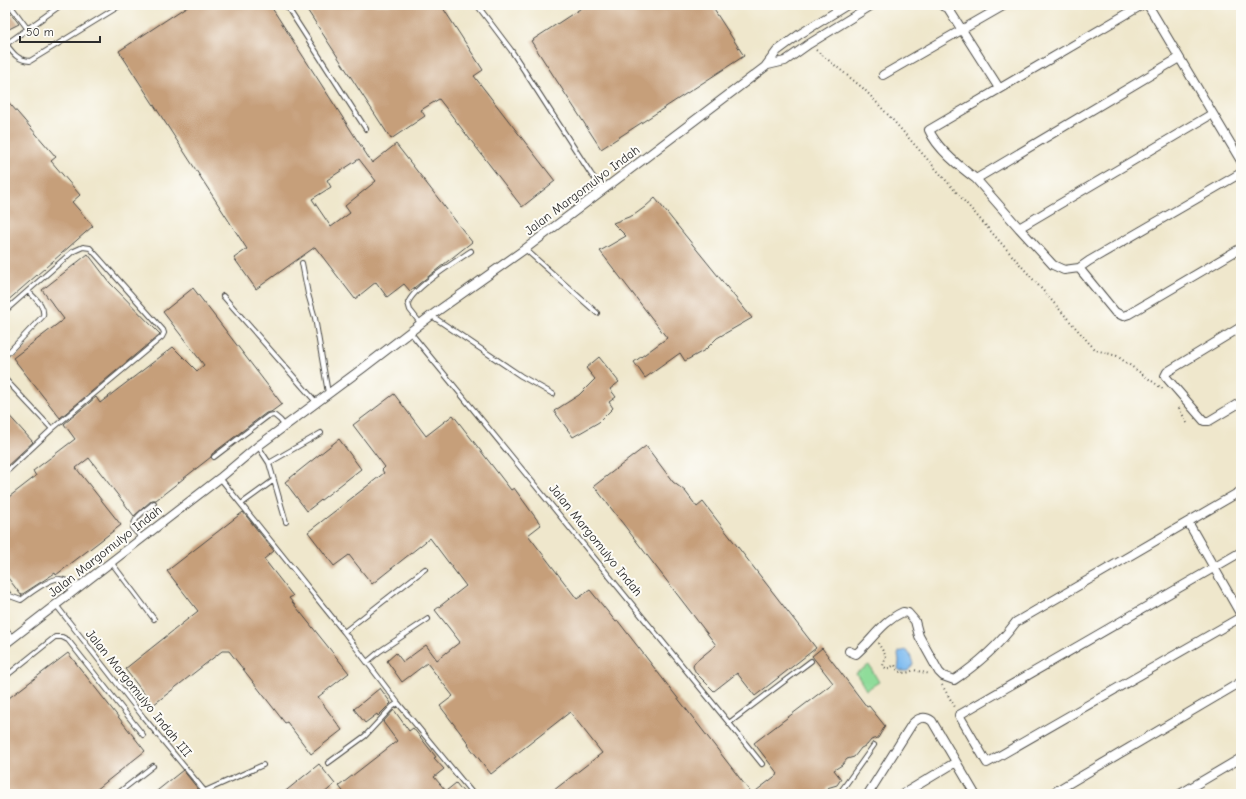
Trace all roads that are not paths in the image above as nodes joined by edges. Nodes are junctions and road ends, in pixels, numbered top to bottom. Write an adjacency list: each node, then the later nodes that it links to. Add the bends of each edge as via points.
1 (10, 5): 12 (lane)
2 (61, 5): 12 (lane)
3 (120, 5): 14 (lane, via 30,61 23,61)
4 (286, 5): 20 (lane)
5 (477, 5): 24 (lane, via 511,50)
6 (847, 5): 16 (street, via 777,51)
7 (872, 5): 16 (street, via 785,61)
8 (1006, 5): 13 (street)
9 (1142, 5): 18 (street)
10 (1148, 5): 15 (street)
11 (946, 6): 13 (street)
12 (27, 28): 14 (lane)
13 (962, 30): 17 (street); 18 (street)
14 (6, 44)
15 (1179, 58): 19 (street); 23 (street)
16 (768, 65): 24 (street, Jalan Margomulyo Indah)
17 (883, 75)
18 (999, 88): 23 (street, via 929,130 932,138)
19 (1212, 114): 21 (street); 25 (street)
20 (366, 129)
21 (1241, 162)
22 (1241, 174): 30 (street)
23 (976, 179): 25 (street)
24 (603, 189): 26 (street, Jalan Margomulyo Indah)
25 (1019, 228): 30 (street, via 1054,265 1064,270)
26 (525, 248): 34 (lane); 35 (street, Jalan Margomulyo Indah)
27 (1241, 248): 30 (street, via 1123,316 1115,312)
28 (471, 251): 36 (lane, via 418,289 410,298 410,310)
29 (302, 263): 41 (lane, via 316,318)
30 (1079, 268)
31 (28, 291): 33 (lane); 39 (lane, via 44,312); 46 (lane, via 72,252 83,247 90,248 164,333)
32 (223, 296): 43 (lane)
33 (5, 311)
34 (597, 312)
35 (432, 315): 36 (street, Jalan Margomulyo Indah); 42 (lane, via 521,376)
36 (421, 324): 38 (street, Jalan Margomulyo Indah)
37 (1241, 327): 44 (street, via 1167,372 1165,376 1204,421 1209,421)
38 (410, 332): 41 (street, Jalan Margomulyo Indah); 80 (lane, Jalan Margomulyo Indah)
39 (5, 356)
40 (5, 379): 46 (lane)
41 (328, 393): 43 (street, Jalan Margomulyo Indah)
42 (553, 394)
43 (316, 402): 45 (street, Jalan Margomulyo Indah)
44 (1241, 402)
45 (285, 426): 48 (street, Jalan Margomulyo Indah); 49 (lane, via 274,415 268,416)
46 (52, 429): 51 (lane)
47 (321, 433): 50 (lane)
48 (258, 446): 50 (lane); 52 (street, Jalan Margomulyo Indah)
49 (214, 456)
50 (269, 463): 53 (lane)
51 (5, 474)
52 (220, 478): 56 (lane); 59 (street, Jalan Margomulyo Indah)
53 (274, 480): 56 (lane); 57 (lane)
54 (1241, 491): 58 (street)
55 (154, 504): 59 (lane, via 136,518 134,523 134,528)
56 (241, 504): 71 (lane)
57 (286, 522)
58 (1188, 522): 62 (street); 74 (street, via 1016,622 987,654 954,680 939,672 919,636 915,621 908,613 903,612 888,621 856,654)
59 (142, 538): 61 (street, Jalan Margomulyo Indah)
60 (1241, 552): 62 (street)
61 (110, 562): 64 (street, Jalan Margomulyo Indah); 68 (lane)
62 (1214, 568): 67 (street); 67 (street, via 959,715 987,763)
63 (425, 569): 71 (lane)
64 (78, 588): 65 (lane, via 58,579 21,600 10,596); 66 (street, Jalan Margomulyo Indah)
65 (5, 590)
66 (55, 605): 72 (street, Jalan Margomulyo Indah); 89 (lane, Jalan Margomulyo Indah III)
67 (1241, 616)
68 (154, 619)
69 (428, 619): 76 (lane)
70 (5, 629): 72 (lane)
71 (344, 632): 76 (lane)
72 (12, 638): 73 (street, Jalan Margomulyo Indah)
73 (5, 644)
74 (849, 651)
75 (811, 661): 80 (lane)
76 (367, 662): 79 (lane)
77 (5, 677): 81 (lane, via 55,637 62,637 68,640)
78 (1241, 682): 96 (street)
79 (398, 703): 85 (lane, via 365,736); 91 (lane)
80 (729, 723): 86 (lane, Jalan Margomulyo Indah)
81 (143, 735)
82 (874, 746): 92 (lane)
83 (1241, 758): 97 (street)
84 (956, 762): 93 (street, via 932,721 923,717 912,724); 94 (street); 95 (street)
85 (328, 763)
86 (762, 764)
87 (263, 765): 89 (lane)
88 (153, 766): 90 (lane)
89 (206, 793)
90 (117, 794)
91 (473, 794)
92 (839, 794)
93 (868, 794)
94 (903, 794)
95 (975, 794)
96 (1051, 794)
97 (1180, 794)

